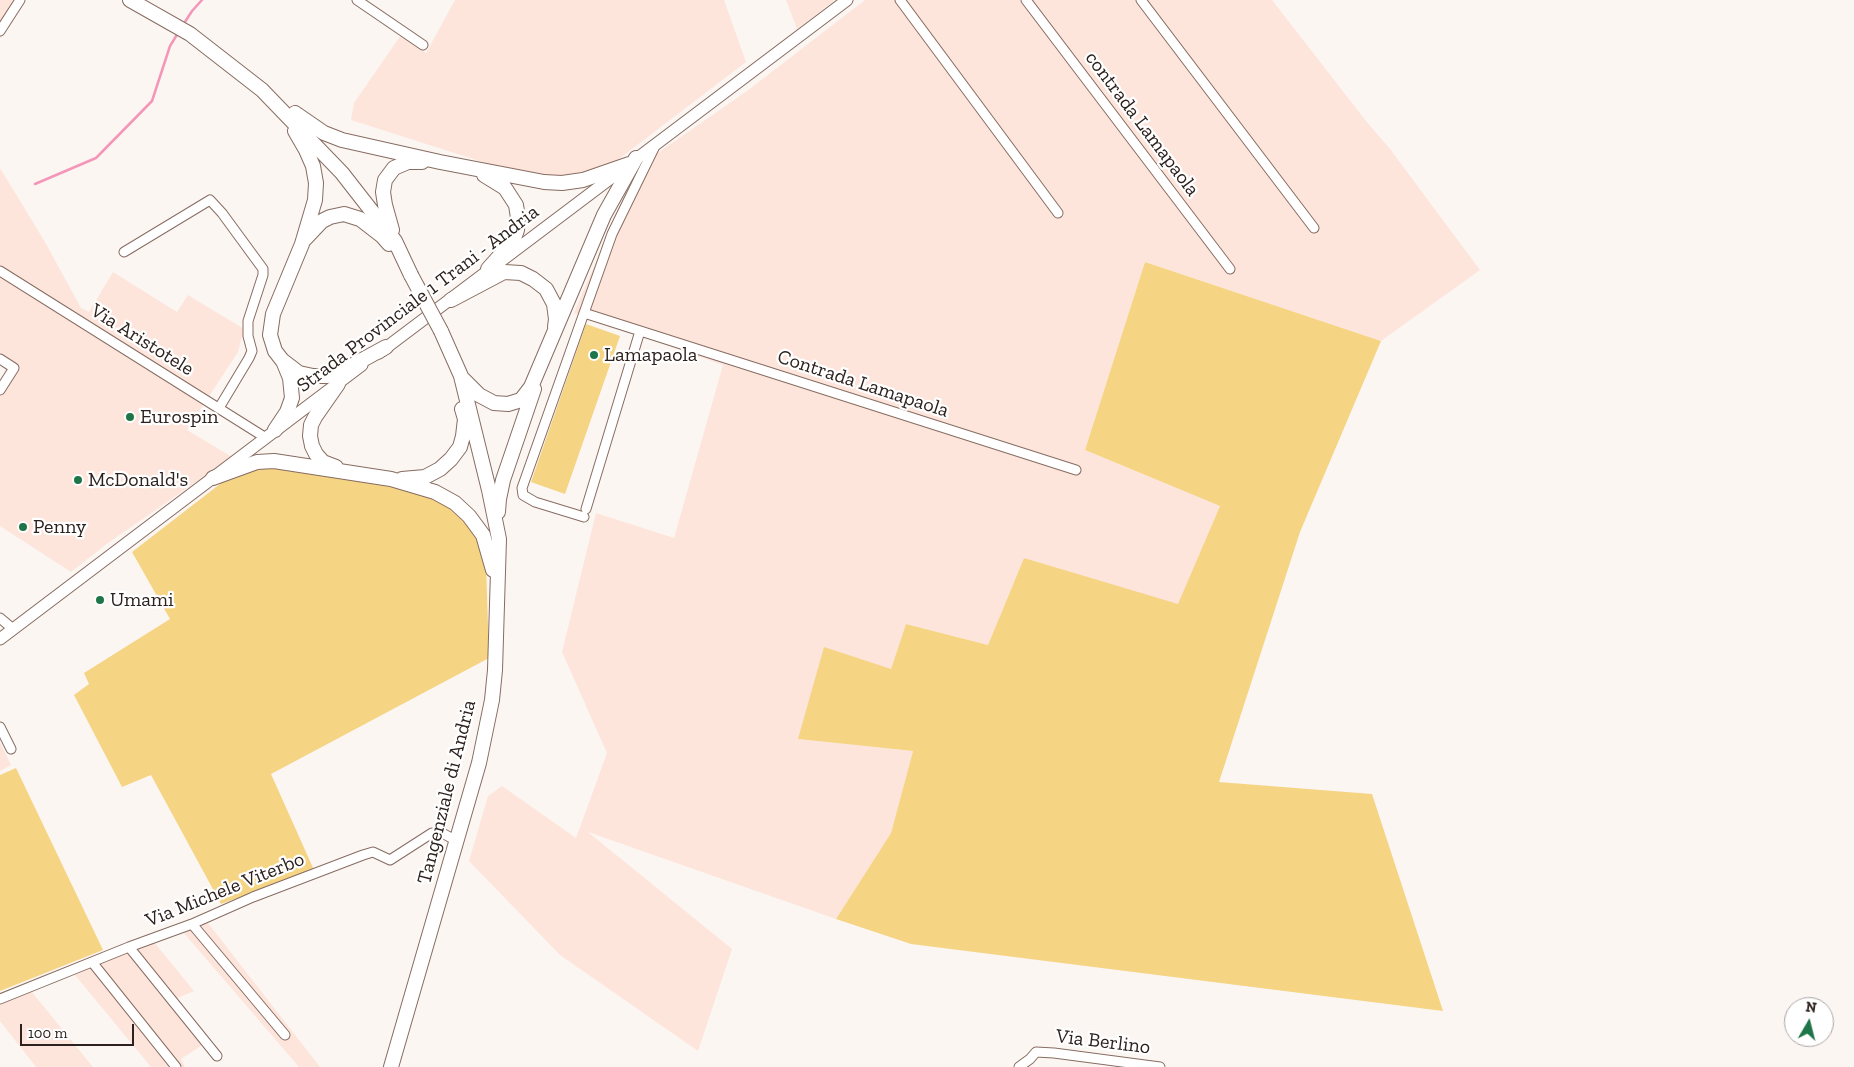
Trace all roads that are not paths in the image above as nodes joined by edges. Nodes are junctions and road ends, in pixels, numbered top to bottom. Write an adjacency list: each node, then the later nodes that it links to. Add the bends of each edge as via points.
1 (20, 0): 8 (street)
2 (130, 0): 10 (main road, Tangenziale di Andria, via 190,34)
3 (357, 0): 9 (street)
4 (847, 0): 12 (main road, Strada Provinciale 1 Trani - Andria)
5 (900, 0): 16 (street)
6 (1026, 0): 21 (street, contrada Lamapaola)
7 (1141, 0): 17 (street)
8 (0, 31)
9 (423, 45)
10 (262, 90): 11 (main road, Tangenziale di Andria); 14 (main road, via 324,133 364,146)
11 (274, 103): 18 (main road, Tangenziale di Andria, via 342,173); 19 (main road, via 306,150 316,183 315,200)
12 (658, 141): 13 (main road, Strada Provinciale 1 Trani - Andria); 26 (street, via 612,234)
13 (632, 161): 15 (main road, via 583,180 562,183); 23 (main road, Strada Provinciale 1 Trani - Andria); 28 (main road, via 604,215)
14 (440, 162): 15 (main road); 18 (main road, via 401,164 385,180 385,206)
15 (470, 168): 23 (main road, via 505,188 516,205 517,230 512,241)
16 (1058, 213)
17 (1314, 228)
18 (395, 241): 22 (main road, Tangenziale di Andria)
19 (302, 244): 22 (main road, via 322,221 338,215 350,215 377,232); 32 (main road, via 271,325 270,335 275,351)
20 (124, 252): 37 (street, via 210,200 263,269 248,321 252,351)
21 (1230, 268)
22 (409, 269): 30 (main road, Tangenziale di Andria, bridge)
23 (488, 269): 25 (main road, Strada Provinciale 1 Trani - Andria)
24 (0, 271): 37 (street, Via Aristotele)
25 (451, 300): 28 (main road, via 504,272 534,278 546,289 554,304 556,319); 29 (main road, Strada Provinciale 1 Trani - Andria)
26 (584, 313): 27 (street, Contrada Lamapaola); 27 (street, via 522,488 523,495 535,502 585,513)
27 (640, 331): 39 (street, Contrada Lamapaola)
28 (550, 345): 33 (main road)
29 (386, 348): 32 (main road, via 327,376 299,373); 35 (main road, Strada Provinciale 1 Trani - Andria)
30 (452, 352): 34 (main road, Tangenziale di Andria); 42 (main road, via 465,420 460,447 447,464 434,473 414,479)
31 (0, 359): 36 (street, via 14,368)
32 (282, 360): 38 (main road, via 290,378 292,398 287,412)
33 (544, 361): 34 (main road, via 532,388 520,400 508,404 494,403 479,395); 43 (main road, via 503,480)
34 (461, 376): 43 (main road, Tangenziale di Andria)
35 (338, 384): 38 (main road, Strada Provinciale 1 Trani - Andria); 40 (main road, via 315,417 310,436 316,454 323,462)
36 (0, 390)
37 (219, 408): 38 (street, Via Aristotele)
38 (271, 434): 41 (main road, Strada Provinciale 1 Trani - Andria)
39 (1076, 470)
40 (346, 472): 41 (main road, via 265,461); 42 (main road)
41 (213, 478): 45 (main road, Strada Provinciale 1 Trani - Andria)
42 (391, 479): 44 (main road, via 435,492 455,503 469,516 483,535 490,556 498,587)
43 (497, 530): 44 (main road, Tangenziale di Andria)
44 (498, 605): 49 (main road, Tangenziale di Andria, via 492,700 479,763)
45 (5, 624): 46 (main road, Strada Provinciale 1 Trani - Andria)
46 (0, 639)
47 (0, 727): 48 (street)
48 (11, 749)
49 (457, 841): 50 (street, Via Michele Viterbo, via 444,834 432,833 390,860 373,852 363,855); 57 (main road, Tangenziale di Andria)
50 (192, 924): 51 (street, Via Michele Viterbo); 54 (street)
51 (129, 947): 52 (street, Via Michele Viterbo); 55 (street)
52 (92, 962): 53 (street, Via Michele Viterbo); 56 (street)
53 (0, 999)
54 (285, 1034)
55 (217, 1056)
56 (176, 1067)
57 (391, 1067)
58 (1019, 1067): 59 (street, Via Berlino, via 1036,1052)
59 (1160, 1067)

